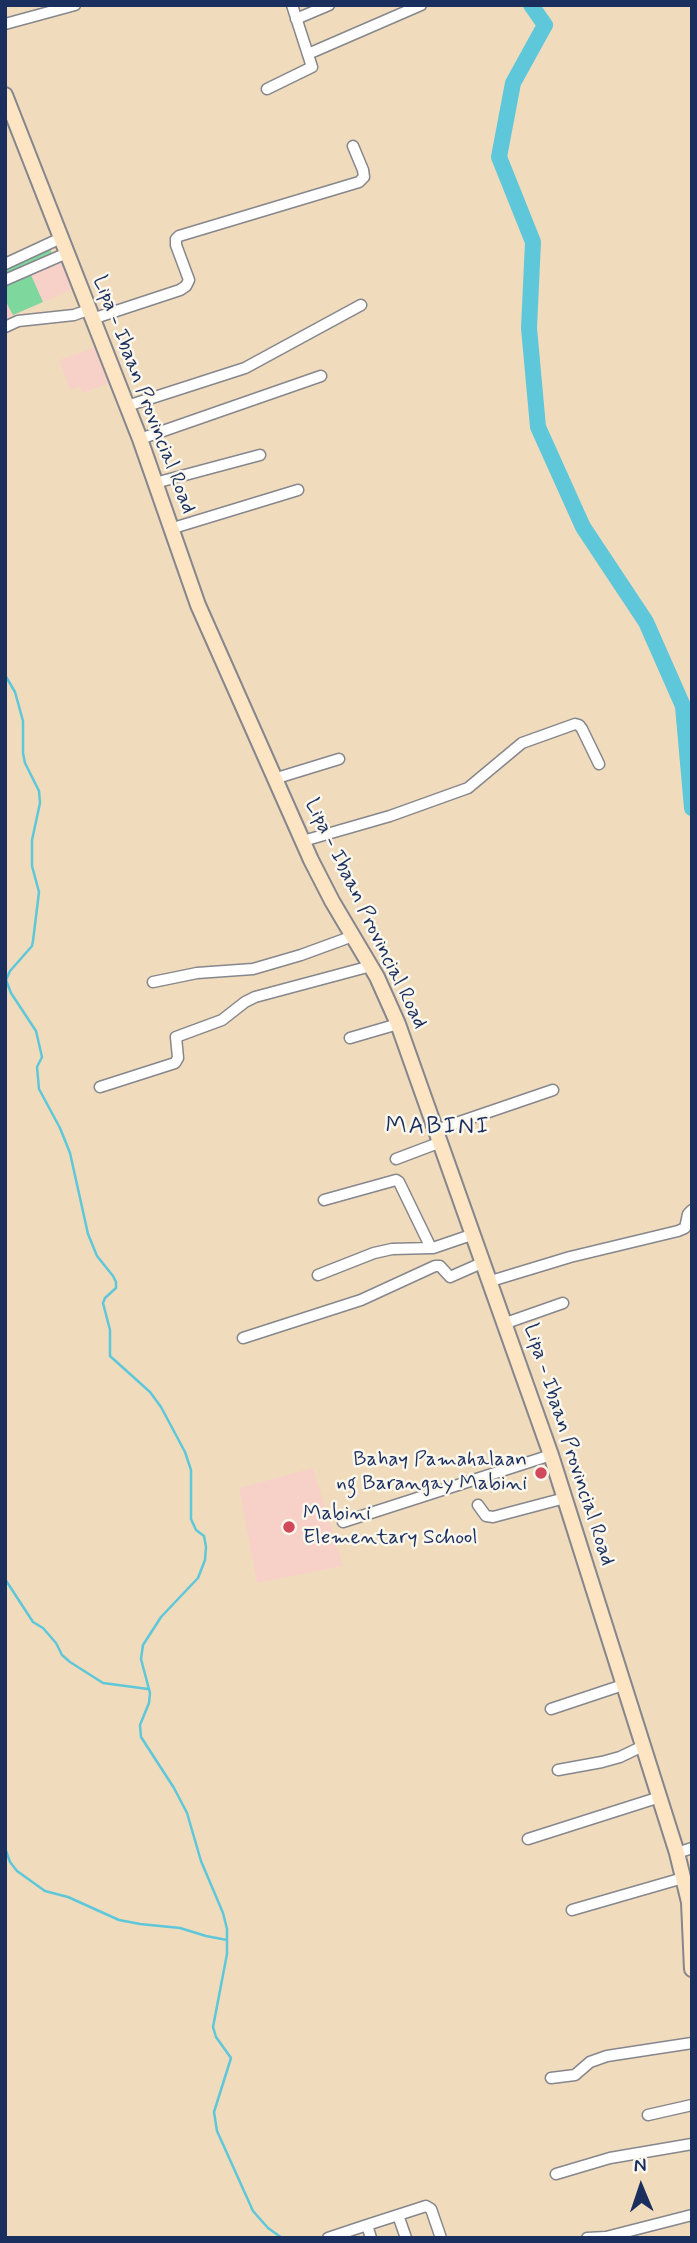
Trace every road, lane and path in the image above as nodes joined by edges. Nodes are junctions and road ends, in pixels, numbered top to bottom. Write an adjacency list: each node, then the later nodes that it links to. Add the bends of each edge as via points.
1 (75, 5): 6 (street)
2 (292, 5): 5 (street)
3 (330, 5): 5 (street)
4 (421, 5): 7 (street)
5 (296, 19): 7 (street)
6 (5, 24)
7 (308, 54): 8 (street, via 312,67)
8 (267, 89)
9 (5, 95): 11 (main road, Lipa - Ibaan Provincial Road)
10 (353, 146): 16 (street, via 363,170 359,182 179,236 176,245 189,279 186,286)
11 (61, 238): 12 (main road, Lipa - Ibaan Provincial Road); 13 (street)
12 (67, 253): 14 (street); 16 (main road, Lipa - Ibaan Provincial Road)
13 (5, 264)
14 (5, 280)
15 (360, 305): 19 (street, via 245,368)
16 (90, 314): 17 (street, via 18,321); 19 (main road, Lipa - Ibaan Provincial Road)
17 (5, 327)
18 (321, 376): 20 (street)
19 (127, 406): 20 (main road, Lipa - Ibaan Provincial Road)
20 (140, 439): 22 (main road, Lipa - Ibaan Provincial Road)
21 (260, 455): 22 (street)
22 (155, 483): 24 (main road, Lipa - Ibaan Provincial Road)
23 (298, 490): 24 (street)
24 (170, 529): 27 (main road, Lipa - Ibaan Provincial Road, via 198,605)
25 (340, 759): 27 (street)
26 (599, 764): 28 (street, via 575,724 522,743 468,788)
27 (277, 778): 28 (main road, Lipa - Ibaan Provincial Road)
28 (303, 841): 29 (main road, Lipa - Ibaan Provincial Road)
29 (354, 936): 30 (main road, Lipa - Ibaan Provincial Road); 31 (street, via 253,969)
30 (371, 967): 32 (main road, Lipa - Ibaan Provincial Road); 34 (street, via 255,997 222,1020 176,1037 175,1063)
31 (153, 982)
32 (398, 1024): 33 (street); 36 (main road, Lipa - Ibaan Provincial Road)
33 (350, 1038)
34 (100, 1087)
35 (553, 1090): 36 (street)
36 (439, 1136): 37 (street); 40 (main road, Lipa - Ibaan Provincial Road)
37 (396, 1159)
38 (324, 1200): 41 (street, via 396,1180)
39 (692, 1210): 44 (street, via 685,1228 678,1231)
40 (474, 1234): 41 (street); 42 (main road, Lipa - Ibaan Provincial Road)
41 (430, 1248): 43 (street, via 393,1249)
42 (484, 1262): 44 (main road, Lipa - Ibaan Provincial Road); 47 (street, via 452,1276 435,1266 361,1300)
43 (318, 1275)
44 (491, 1280): 46 (main road, Lipa - Ibaan Provincial Road)
45 (563, 1303): 46 (street)
46 (506, 1324): 48 (main road, Lipa - Ibaan Provincial Road)
47 (243, 1338)
48 (551, 1455): 49 (main road, Lipa - Ibaan Provincial Road); 51 (street)
49 (565, 1499): 50 (street, via 493,1517 486,1516); 52 (main road, Lipa - Ibaan Provincial Road)
50 (478, 1505)
51 (343, 1522)
52 (623, 1685): 53 (street); 54 (main road, Lipa - Ibaan Provincial Road)
53 (551, 1709)
54 (643, 1746): 55 (street, via 611,1760); 56 (main road, Lipa - Ibaan Provincial Road)
55 (558, 1770)
56 (660, 1797): 57 (street); 59 (main road, Lipa - Ibaan Provincial Road)
57 (528, 1839)
58 (692, 1848): 59 (street)
59 (677, 1853): 60 (main road, Lipa - Ibaan Provincial Road)
60 (683, 1878): 61 (street); 62 (main road, Lipa - Ibaan Provincial Road, via 689,1902)
61 (572, 1910)
62 (692, 1969)
63 (692, 2043): 64 (street, via 607,2056 590,2062 575,2075)
64 (551, 2078)
65 (692, 2105): 66 (street)
66 (648, 2115)
67 (692, 2144): 68 (street, via 610,2158)
68 (556, 2174)
69 (398, 2215): 71 (street); 74 (street); 75 (street, via 429,2203)
70 (692, 2215): 76 (street)
71 (367, 2225): 72 (street); 73 (street)
72 (328, 2238)
73 (371, 2238)
74 (406, 2238)
75 (441, 2238)
76 (587, 2238)

